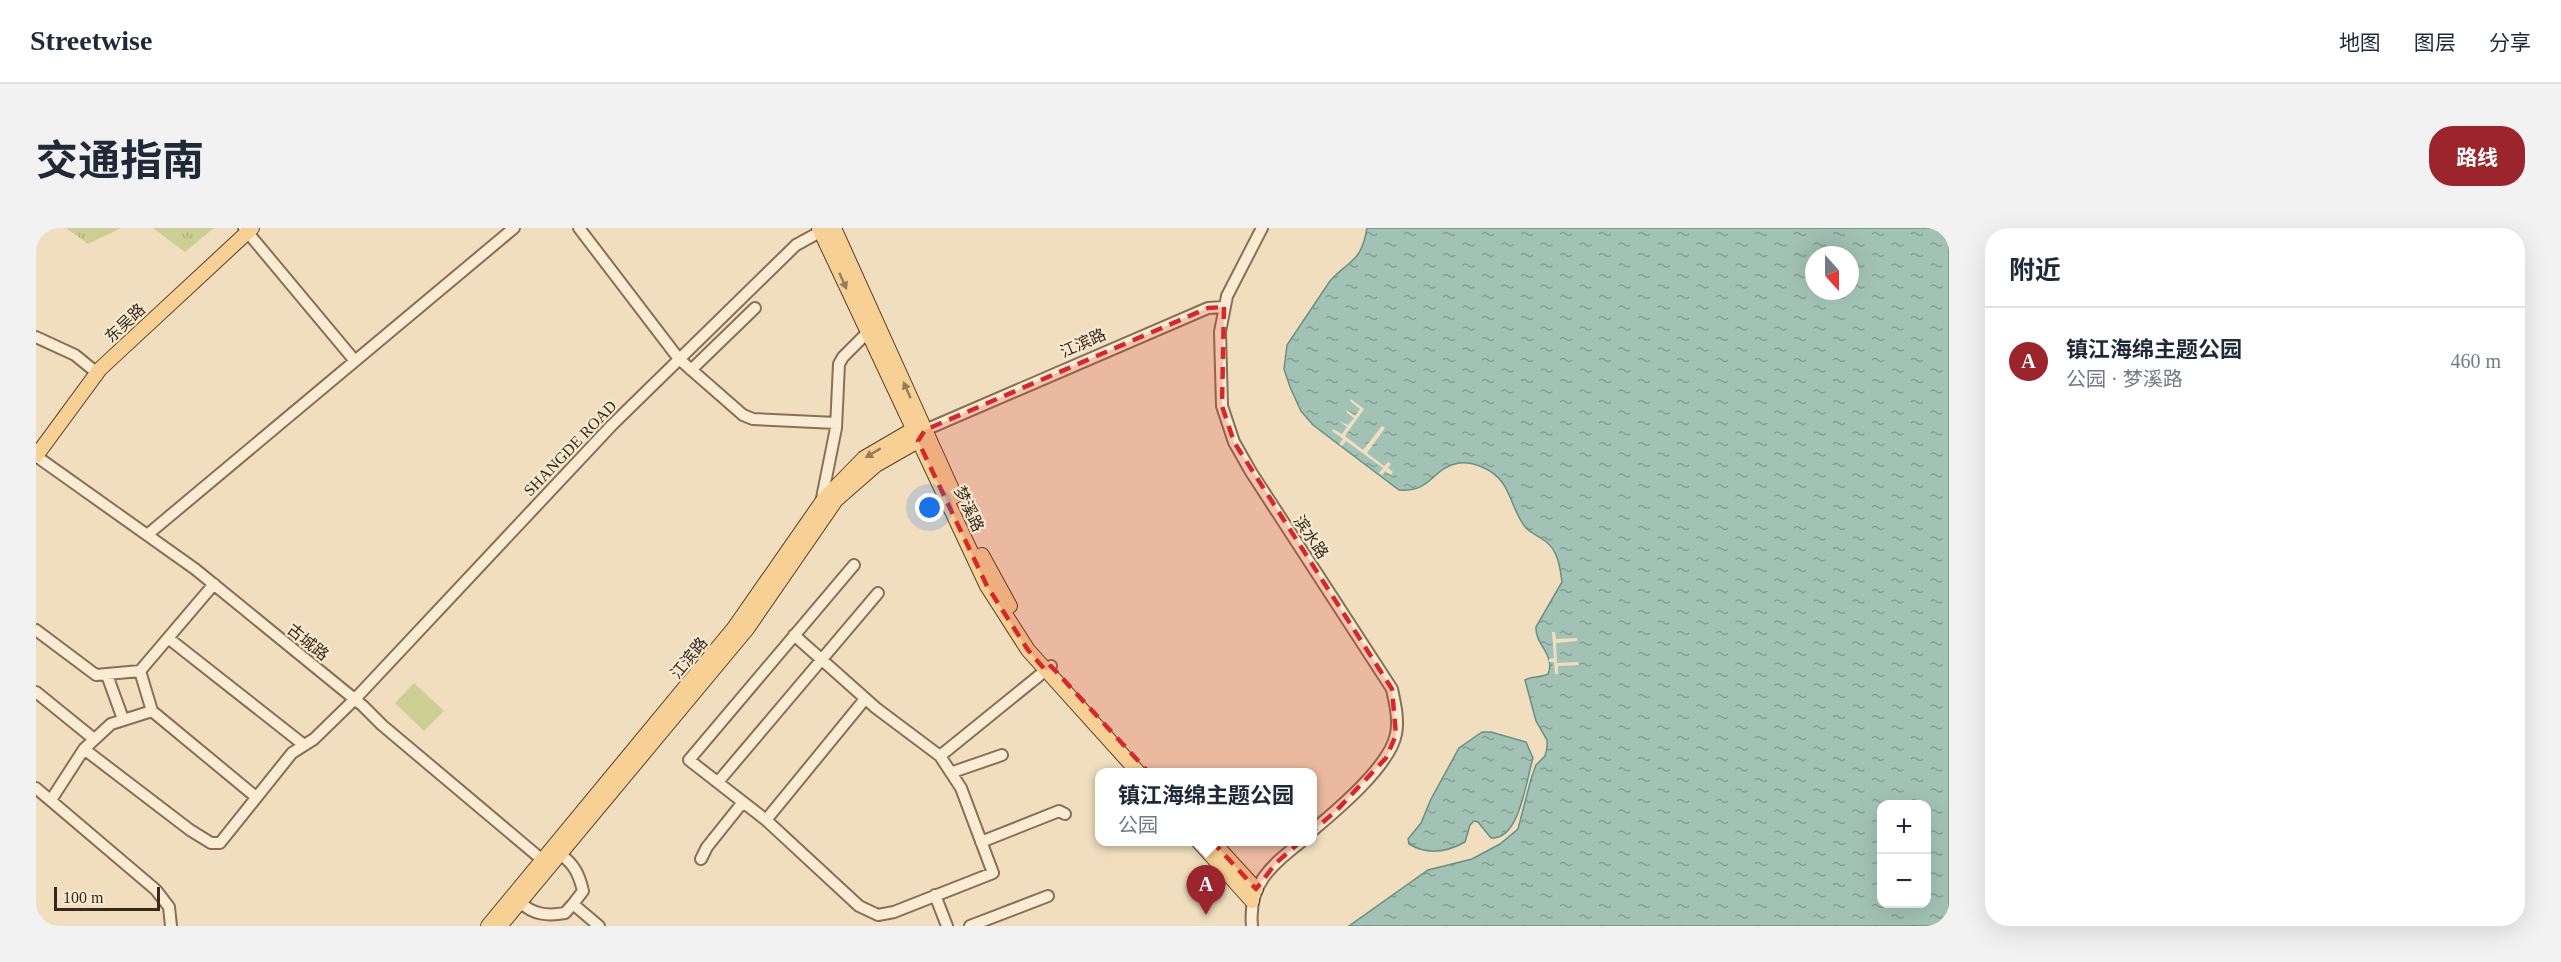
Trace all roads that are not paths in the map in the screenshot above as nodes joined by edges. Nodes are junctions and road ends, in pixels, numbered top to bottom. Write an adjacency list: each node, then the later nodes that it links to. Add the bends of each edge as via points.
1 (514, 228): 11 (street)
2 (579, 228): 10 (street)
3 (1262, 228): 6 (street, 滨水路)
4 (246, 229): 11 (street); 13 (main road, 东吴路)
5 (825, 229): 8 (main road, 梦溪路, one-way to 8); 10 (street, SHANGDE ROAD, via 796,244); 15 (main road, 梦溪路, one-way to 5)
6 (1224, 307): 15 (street, 江滨路, via 1208,308); 50 (street, 滨水路, via 1221,406 1234,442 1392,689 1396,708 1396,735 1386,758)
7 (755, 308): 12 (street)
8 (867, 333): 14 (street, via 839,364); 15 (main road, 梦溪路)
9 (36, 337): 13 (street, via 75,355)
10 (679, 359): 12 (street); 31 (street, SHANGDE ROAD)
11 (354, 362): 19 (street)
12 (691, 370): 14 (street, via 753,419)
13 (95, 371): 16 (main road, 东吴路); 17 (main road, 东吴路)
14 (836, 423): 18 (street)
15 (918, 434): 18 (main road, 江滨路, one-way to 18, via 864,458); 27 (main road, 梦溪路, via 995,580); 55 (main road, 江滨路, via 836,500 747,629)
16 (36, 446)
17 (36, 456): 19 (street, 古城路)
18 (821, 504): 57 (main road, 江滨路, via 734,628)
19 (147, 535): 21 (street, 古城路)
20 (854, 565): 24 (street)
21 (214, 584): 25 (street); 31 (street, 古城路)
22 (878, 593): 26 (street)
23 (36, 630): 29 (street, via 96,675)
24 (794, 635): 26 (street); 43 (street, via 689,760)
25 (168, 638): 28 (street); 36 (street)
26 (822, 660): 32 (street); 43 (street)
27 (1049, 668): 38 (street, via 949,741); 40 (main road, 梦溪路); 41 (main road, 梦溪路)
28 (140, 671): 29 (street); 33 (street)
29 (107, 675): 34 (street)
30 (36, 693): 35 (street)
31 (355, 699): 36 (street, SHANGDE ROAD); 57 (street, 古城路)
32 (866, 699): 38 (street); 49 (street)
33 (152, 711): 34 (street); 45 (street)
34 (123, 719): 35 (street)
35 (94, 739): 37 (street)
36 (304, 745): 45 (street, SHANGDE ROAD, via 292,753)
37 (84, 749): 45 (street, SHANGDE ROAD, via 211,843 219,843); 46 (street)
38 (938, 755): 42 (street)
39 (1002, 755): 42 (street)
40 (1135, 768)
41 (1146, 768)
42 (953, 772): 51 (street)
43 (718, 782): 47 (street)
44 (36, 788): 46 (street)
45 (256, 796)
46 (51, 800): 63 (street, via 156,890 169,908)
47 (743, 802): 49 (street); 56 (street)
48 (1065, 814): 51 (street, via 1059,811)
49 (766, 820): 58 (street, via 859,906 878,915)
50 (1317, 826)
51 (981, 842): 58 (street, via 993,873)
52 (1203, 846): 59 (main road)
53 (1216, 846): 59 (main road)
54 (1296, 846): 59 (street, via 1276,863)
55 (560, 854): 57 (main road, 江滨路); 62 (street, via 572,862 580,878 583,891)
56 (701, 859)
57 (546, 863): 61 (main road, 江滨路); 64 (main road, 江滨路)
58 (936, 895): 67 (street)
59 (1254, 895): 69 (street)
60 (1048, 896): 68 (street)
61 (520, 902): 62 (street, via 547,916 566,914); 65 (main road, 江滨路)
62 (573, 904): 66 (street)
63 (171, 926)
64 (488, 926)
65 (500, 926)
66 (599, 926)
67 (946, 926)
68 (970, 926)
69 (1252, 926)

